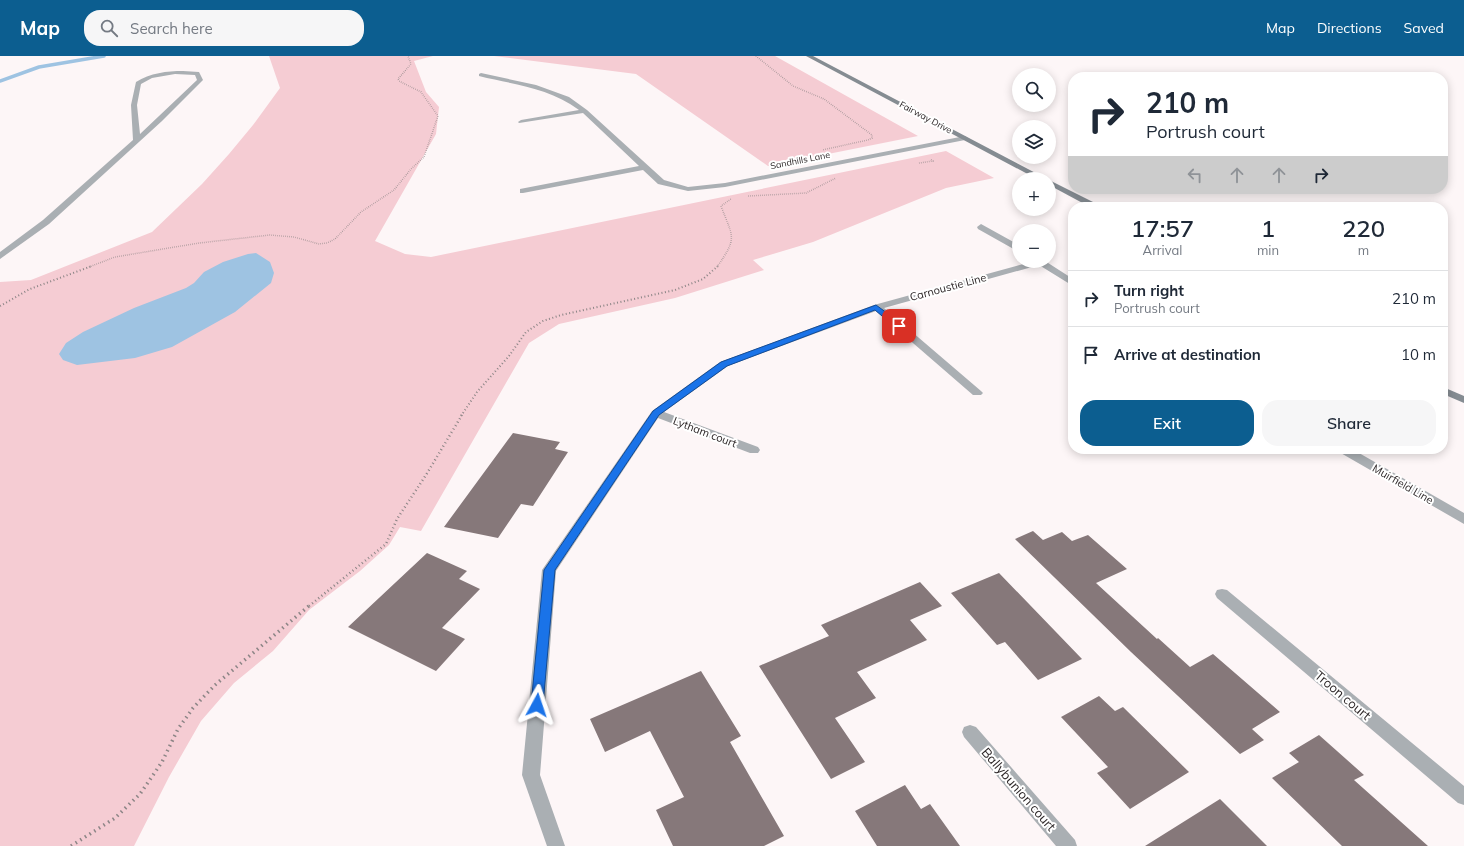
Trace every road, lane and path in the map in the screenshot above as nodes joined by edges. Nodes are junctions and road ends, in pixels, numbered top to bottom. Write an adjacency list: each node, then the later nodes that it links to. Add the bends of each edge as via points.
1 (408, 56): 30 (path, via 411,64 398,79 421,92 438,116 426,153 394,190 361,212 335,239 319,244 294,237 270,235 129,254 114,257 30,289)
2 (756, 56): 9 (path, via 793,86 824,99 872,135 868,140)
3 (809, 56): 7 (main road, Fairway Drive)
4 (481, 75): 5 (street, Sandhills Lane, via 534,86 567,98)
5 (585, 111): 6 (street); 12 (street, Sandhills Lane)
6 (520, 122)
7 (965, 138): 13 (street, Sandhills Lane); 14 (main road, Fairway Drive)
8 (137, 140): 8 (street, via 200,80 197,73 166,74 147,78 138,83 134,105); 26 (street, via 46,222)
9 (821, 150)
10 (918, 162): 11 (path)
11 (913, 163)
12 (645, 167): 13 (street, Sandhills Lane, via 661,182 688,189 725,185); 18 (street)
13 (807, 169): 16 (path)
14 (1030, 172)
15 (839, 177): 16 (path)
16 (827, 183): 21 (path, via 806,193)
17 (1056, 186): 19 (main road)
18 (523, 191)
19 (1068, 192)
20 (1072, 194): 23 (main road)
21 (744, 197)
22 (737, 198): 42 (path, via 724,202 721,206 733,236 729,250 717,267 703,279 652,296 561,315 542,321 526,332 509,356 477,392 461,416 397,519 386,544 331,586 215,686 193,708 178,729 162,762 140,794 115,818)
23 (1087, 202)
24 (981, 227): 25 (street)
25 (1012, 245)
26 (0, 256)
27 (1014, 268): 31 (street, Carnoustie Line)
28 (1050, 268): 29 (street)
29 (1068, 280)
30 (0, 306)
31 (876, 307): 33 (street); 35 (street, Carnoustie Line, via 724,364)
32 (1448, 392): 34 (main road)
33 (977, 393)
34 (1464, 400)
35 (656, 413): 36 (street, Lytham court); 43 (street, Carnoustie Line, via 549,570 531,775)
36 (754, 450)
37 (1352, 454): 38 (street, Muirfield Line)
38 (1464, 519)
39 (1222, 594): 41 (street, Troon court)
40 (970, 732): 44 (street, Ballybunion court)
41 (1464, 797)
42 (71, 846)
43 (556, 846)
44 (1068, 846)

